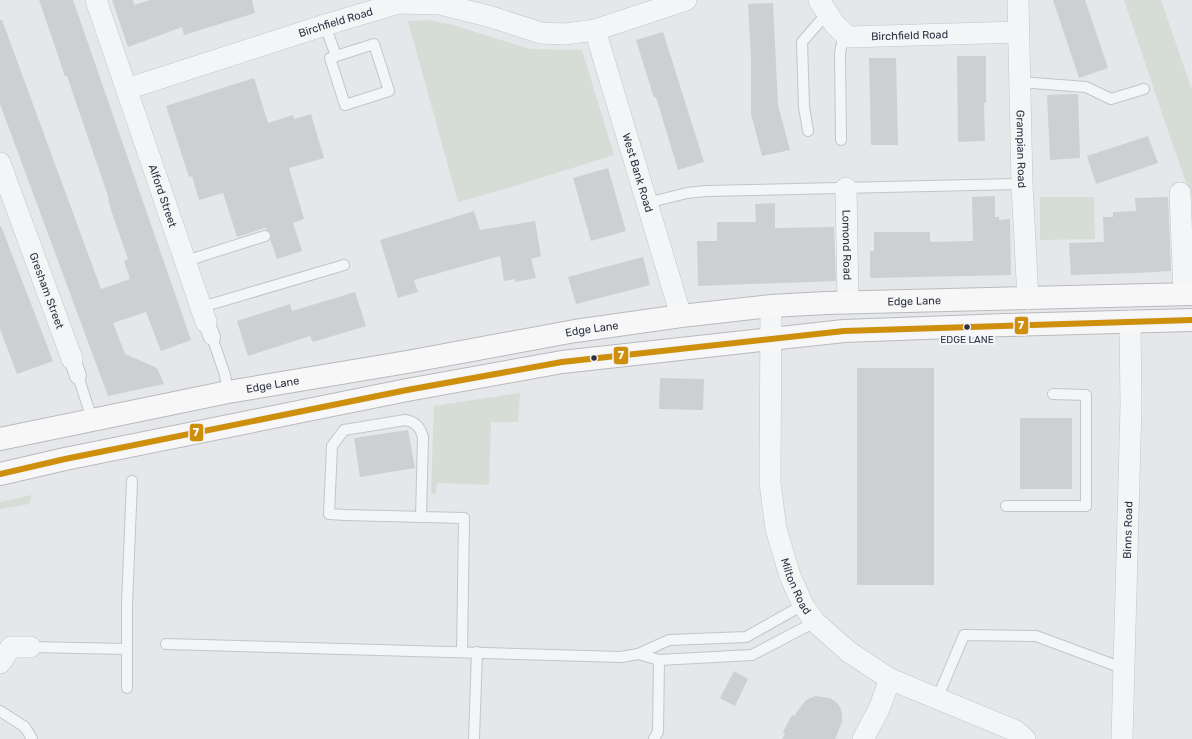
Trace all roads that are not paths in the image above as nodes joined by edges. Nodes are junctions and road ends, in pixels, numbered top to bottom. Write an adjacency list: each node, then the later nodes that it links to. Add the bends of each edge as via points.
1 (96, 0): 12 (street, Alford Street)
2 (686, 0): 7 (street, Birchfield Road)
3 (1018, 0): 8 (street, Grampian Road)
4 (829, 4): 9 (street, via 835,24); 14 (lane, via 802,42 804,107)
5 (492, 8): 6 (street, Birchfield Road, via 399,3); 7 (street, Birchfield Road, via 541,33 565,34)
6 (325, 24): 10 (lane); 12 (street, Birchfield Road)
7 (595, 30): 20 (street, West Bank Road)
8 (1019, 32): 9 (street, Birchfield Road); 11 (street, Grampian Road)
9 (848, 37): 15 (lane, via 842,43 840,53)
10 (336, 56): 10 (lane, via 374,44 389,91 345,105 330,58)
11 (1020, 82): 13 (lane, via 1086,87 1111,98); 17 (street, Grampian Road)
12 (127, 89): 22 (street, Alford Street)
13 (1144, 90)
14 (808, 131)
15 (841, 140)
16 (0, 162): 33 (street, Gresham Street)
17 (1022, 184): 18 (lane); 25 (street, Grampian Road)
18 (846, 188): 20 (lane, via 706,191); 26 (street, Lomond Road)
19 (1180, 193): 24 (street)
20 (648, 203): 28 (street, West Bank Road)
21 (265, 236): 22 (lane)
22 (186, 261): 31 (street, Alford Street)
23 (344, 265): 31 (lane)
24 (1188, 294): 25 (highway, Edge Lane)
25 (1028, 299): 26 (highway, Edge Lane)
26 (848, 302): 27 (highway, Edge Lane)
27 (770, 306): 28 (highway, Edge Lane); 32 (street, Milton Road)
28 (681, 316): 34 (highway, Edge Lane, via 575,331)
29 (1192, 320): 30 (highway)
30 (1130, 321): 32 (highway, via 851,331); 52 (street, Binns Road, via 1131,406)
31 (206, 322): 34 (lane, Alford Street, via 225,375)
32 (771, 339): 38 (highway, via 554,363 407,390); 42 (street, Milton Road, via 770,483 776,529 790,576)
33 (75, 368): 36 (lane, Gresham Street)
34 (228, 392): 36 (highway, Edge Lane)
35 (1053, 394): 40 (lane, via 1086,394 1086,506)
36 (92, 419): 37 (highway, Edge Lane)
37 (0, 439)
38 (0, 474)
39 (132, 481): 46 (lane)
40 (1006, 506)
41 (421, 517): 41 (lane, via 329,514 332,446 344,430 405,420 413,421 420,428 423,437); 47 (lane, via 464,518)
42 (803, 605): 43 (street, Milton Road); 49 (lane, via 746,637 669,640)
43 (815, 622): 50 (lane, via 752,655); 53 (street, Milton Road, via 849,652)
44 (166, 644): 47 (lane)
45 (30, 647): 46 (lane); 51 (street, via 11,647)
46 (126, 649): 54 (lane)
47 (462, 652): 48 (lane)
48 (477, 652): 49 (lane, via 621,657); 58 (lane)
49 (638, 654): 50 (lane)
50 (659, 660): 59 (lane, via 658,732)
51 (0, 664)
52 (1125, 669): 55 (lane, via 1036,636 964,635); 62 (street, Binns Road)
53 (890, 679): 55 (street, Milton Road); 60 (street)
54 (127, 688)
55 (937, 699): 61 (street, Milton Road, via 1016,731)
56 (0, 711): 57 (lane, via 26,727)
57 (32, 739)
58 (474, 739)
59 (654, 739)
60 (864, 739)
61 (1026, 739)
62 (1122, 739)

